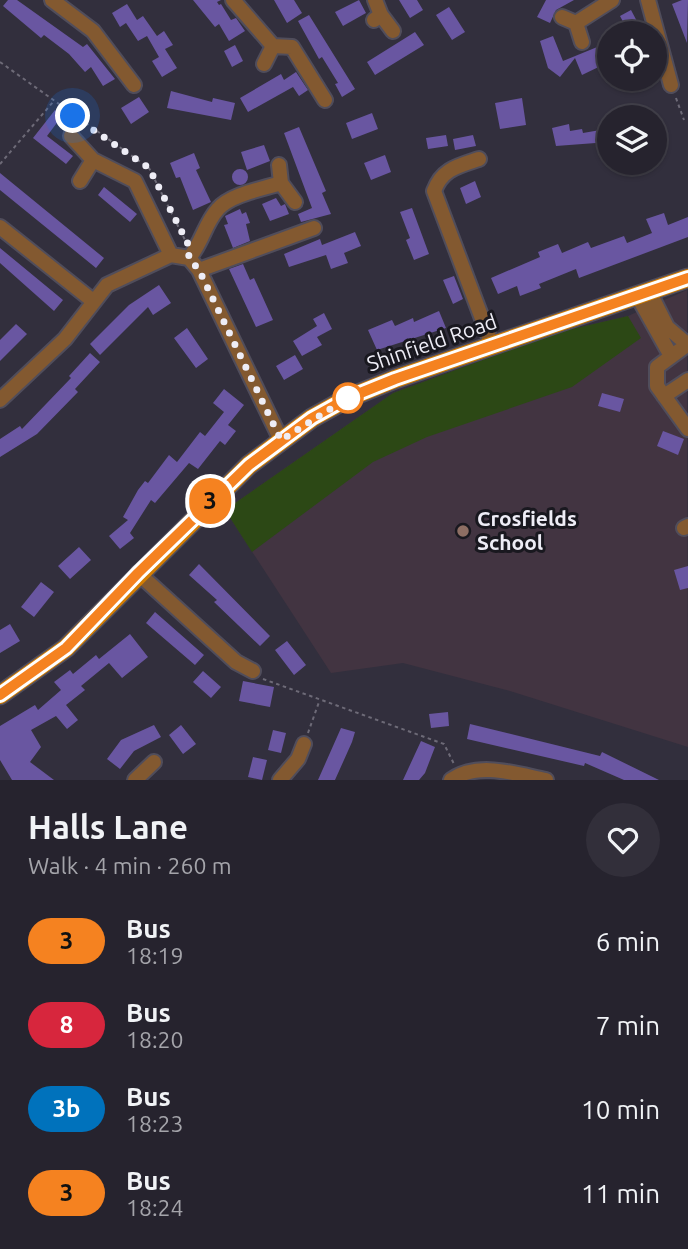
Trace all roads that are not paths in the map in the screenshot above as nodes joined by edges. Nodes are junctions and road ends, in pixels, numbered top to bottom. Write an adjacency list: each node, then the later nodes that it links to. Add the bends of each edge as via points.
1 (52, 0): 10 (street, via 127,62)
2 (233, 0): 8 (street)
3 (375, 0): 6 (street, via 378,18)
4 (612, 0): 7 (street, via 569,20)
5 (648, 0): 11 (street)
6 (393, 31)
7 (582, 42)
8 (280, 47): 9 (street); 12 (street, via 296,51)
9 (264, 64)
10 (134, 85)
11 (671, 85)
12 (325, 100)
13 (71, 136): 15 (street)
14 (479, 159): 29 (street, via 449,169 434,191)
15 (93, 160): 17 (street); 22 (street, via 135,181)
16 (279, 165): 18 (street)
17 (80, 181)
18 (281, 183): 19 (street); 23 (street, via 225,202)
19 (295, 202)
20 (0, 227): 27 (street)
21 (314, 228): 24 (street)
22 (171, 255): 23 (street); 27 (street, via 118,278)
23 (189, 258): 24 (street)
24 (199, 270): 35 (street)
25 (688, 278): 26 (main road, Shinfield Road)
26 (643, 293): 28 (street, via 667,327); 29 (main road, Shinfield Road); 30 (street)
27 (93, 301): 33 (street, via 65,339)
28 (688, 344): 30 (street)
29 (492, 345): 35 (main road, Shinfield Road, via 359,393)
30 (671, 356): 32 (street, via 657,367 657,386)
31 (688, 380): 32 (street)
32 (664, 396): 34 (street)
33 (0, 400)
34 (686, 421)
35 (281, 440): 36 (main road, Shinfield Road, via 223,488)
36 (138, 573): 37 (street, via 231,667); 38 (main road, Shinfield Road, via 66,648)
37 (253, 671)
38 (0, 695)
39 (304, 744): 43 (street)
40 (154, 762): 42 (street)
41 (455, 777): 44 (street, via 474,770)
42 (135, 780)
43 (280, 780)
44 (546, 780)

